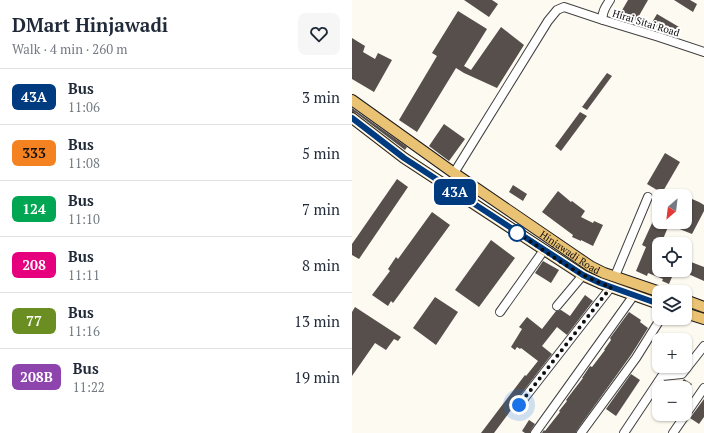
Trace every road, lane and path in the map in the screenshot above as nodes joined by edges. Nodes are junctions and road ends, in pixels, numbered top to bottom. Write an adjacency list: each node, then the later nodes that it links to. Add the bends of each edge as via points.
1 (610, 0): 2 (street, Hirai Sitai Road, via 604,9)
2 (603, 20): 3 (street, Hirai Sitai Road); 6 (street, via 564,7 557,10)
3 (704, 52)
4 (352, 100): 6 (main road, Hinjawadi Road)
5 (352, 118): 8 (main road, via 404,158)
6 (454, 173): 10 (main road, Hinjawadi Road, via 576,258)
7 (648, 197): 10 (street)
8 (544, 250): 9 (main road); 18 (street)
9 (583, 275): 11 (main road); 16 (street)
10 (615, 276): 12 (main road, Hinjawadi Road)
11 (611, 287): 13 (main road); 24 (street)
12 (652, 289)
13 (634, 295): 14 (main road); 25 (street)
14 (652, 301)
15 (692, 303): 17 (main road)
16 (557, 306)
17 (704, 307)
18 (500, 312)
19 (692, 315): 20 (main road)
20 (704, 319)
21 (657, 325): 26 (street, via 636,358)
22 (704, 346): 27 (street, via 682,374 662,376)
23 (704, 388): 28 (street)
24 (519, 405)
25 (535, 433)
26 (581, 433)
27 (624, 433)
28 (673, 433)

